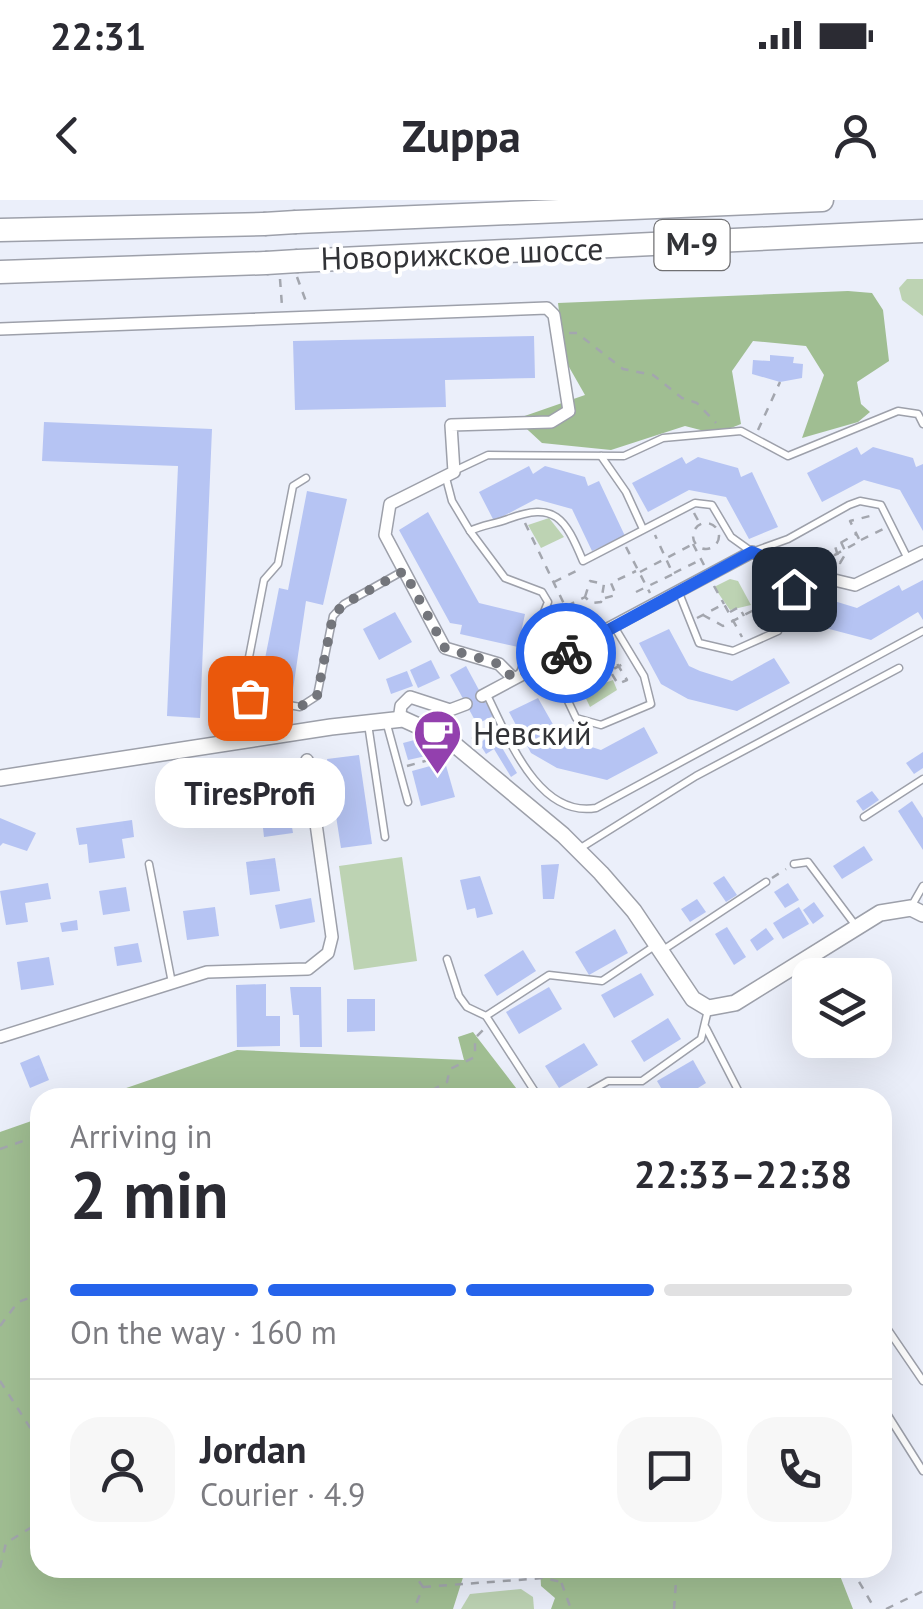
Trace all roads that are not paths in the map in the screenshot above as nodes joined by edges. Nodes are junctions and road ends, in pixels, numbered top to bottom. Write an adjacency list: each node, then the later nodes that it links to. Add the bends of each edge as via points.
1 (822, 200): 2 (highway, Новорижское шоссе / М-9, bridge)
2 (0, 230)
3 (923, 231): 4 (highway, Новорижское шоссе / М-9, bridge)
4 (0, 272)
5 (0, 329): 8 (street, via 548,308 568,412 551,422 451,425)
6 (923, 424): 7 (lane, via 918,414 898,411 788,456 741,431 663,438 624,456)
7 (600, 455): 8 (lane, via 488,455); 10 (lane)
8 (450, 474): 11 (lane, via 452,502); 15 (street, via 390,504 385,535)
9 (306, 478): 15 (lane, via 293,486 278,564 264,580 243,688 250,698 300,707 317,696 333,616)
10 (644, 529): 11 (lane, via 583,562 551,512 531,509); 12 (lane, via 704,502)
11 (470, 532): 22 (lane, via 505,578 542,592 548,602)
12 (752, 552): 14 (lane, via 860,501 881,505); 16 (street); 17 (street)
13 (923, 552): 14 (street)
14 (908, 559): 16 (street, via 856,586)
15 (404, 571): 22 (street, via 445,648 499,664)
16 (797, 571): 17 (lane, via 778,631 733,651 704,646)
17 (679, 593): 18 (street)
18 (615, 628): 20 (street); 20 (lane, via 644,676 651,704 602,725 576,718)
19 (923, 630): 23 (lane, via 596,808 568,809 549,794)
20 (550, 661): 22 (street)
21 (900, 668): 33 (lane, via 696,776)
22 (516, 677): 23 (street)
23 (484, 695)
24 (466, 704): 25 (street, via 450,710 410,697)
25 (393, 720): 26 (street); 30 (lane); 33 (street, via 415,722 458,748)
26 (368, 722): 28 (street); 32 (lane)
27 (307, 760): 42 (street, via 332,937 328,954 308,969 207,972)
28 (0, 778)
29 (923, 779): 31 (lane)
30 (408, 802)
31 (864, 817)
32 (385, 837)
33 (578, 850): 40 (street)
34 (149, 864): 42 (lane)
35 (794, 864): 39 (lane, via 808,862)
36 (766, 882): 40 (lane)
37 (923, 886): 38 (lane)
38 (917, 911): 39 (street, via 880,912)
39 (857, 927): 43 (street)
40 (659, 948): 43 (street); 44 (lane, via 602,981 549,974)
41 (447, 959): 44 (lane, via 458,996)
42 (172, 983): 45 (street)
43 (707, 1015): 47 (lane, via 702,1039 642,1081 608,1081); 48 (lane, via 708,1036)
44 (486, 1016): 46 (lane)
45 (0, 1038)
46 (533, 1088)
47 (596, 1088)
48 (737, 1088)
49 (892, 1336): 50 (lane)
50 (923, 1382)
51 (892, 1422): 52 (lane)
52 (923, 1471)

